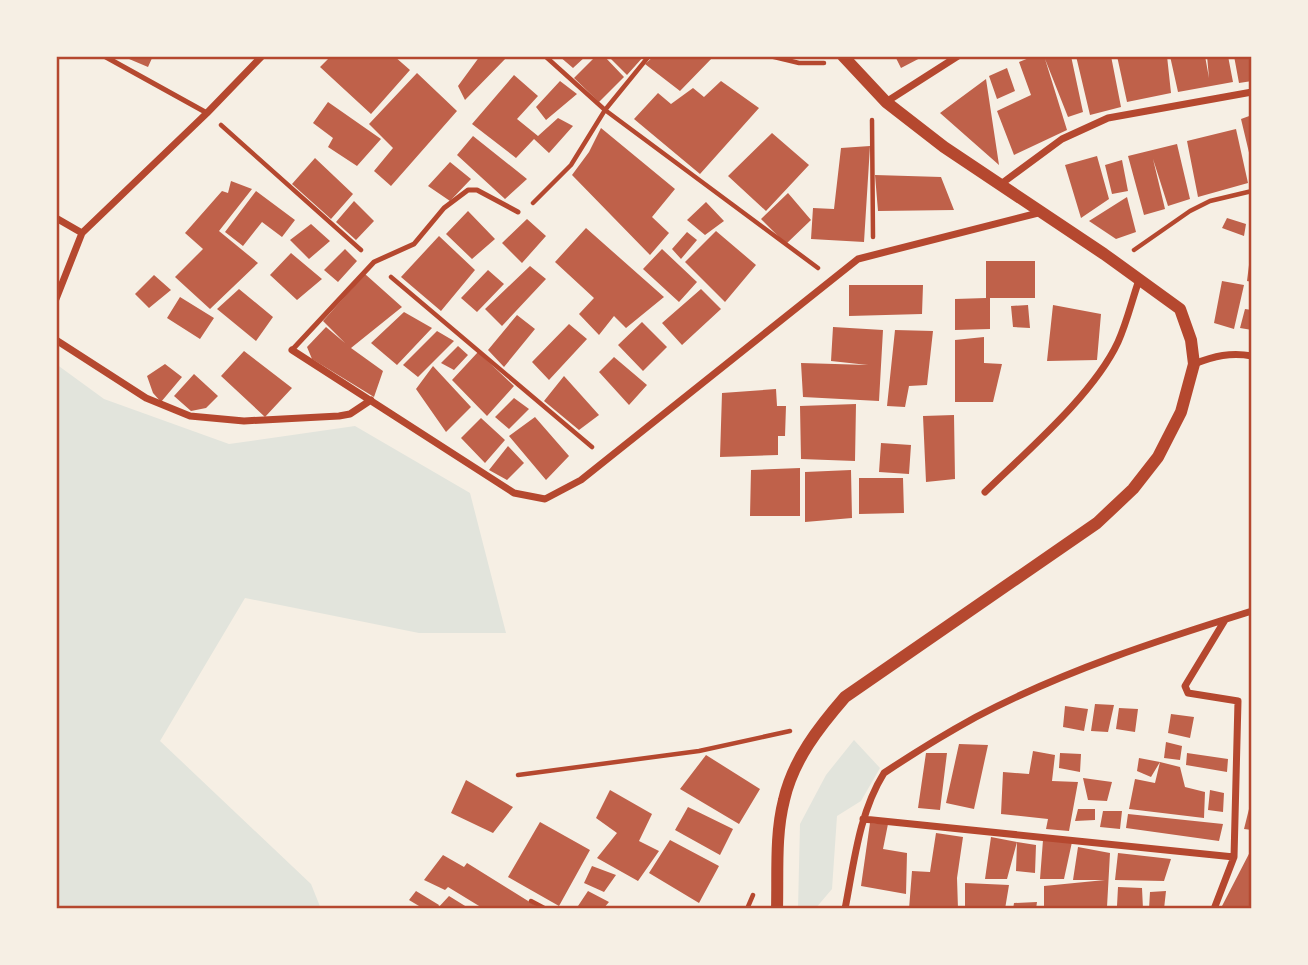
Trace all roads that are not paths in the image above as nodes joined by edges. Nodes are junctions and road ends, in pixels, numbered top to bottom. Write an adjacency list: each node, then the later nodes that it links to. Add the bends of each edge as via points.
1 (104, 56): 7 (lane)
2 (262, 56): 7 (street)
3 (958, 56): 6 (street)
4 (846, 60): 6 (street)
5 (1252, 92): 8 (street, via 1108,118 1062,139)
6 (886, 102): 8 (street)
7 (207, 113): 12 (street)
8 (1001, 184): 10 (street)
9 (518, 212): 16 (lane, via 477,190 468,190 444,208 414,244 374,262)
10 (1042, 212): 13 (street); 19 (street, via 858,259 581,480 545,499 514,493)
11 (56, 218): 12 (street)
12 (82, 233): 14 (street)
13 (1139, 280): 18 (street, via 1180,309); 20 (street, via 1106,364 1062,416)
14 (56, 299)
15 (56, 340): 19 (street, via 146,398 190,416 244,421 339,416)
16 (292, 350): 19 (street)
17 (1252, 356): 18 (street, via 1214,356)
18 (1194, 363): 25 (street, via 1181,412 1158,457 1133,489 1097,523 845,697 822,724 798,761 784,798)
19 (371, 400)
20 (985, 492)
21 (1252, 611): 22 (street)
22 (1225, 620): 23 (street, via 1076,672 977,717 884,773); 24 (street, via 1185,686 1188,693 1238,701)
23 (863, 819): 24 (street); 26 (street)
24 (1234, 857): 27 (street)
25 (776, 909)
26 (845, 909)
27 (1214, 909)

